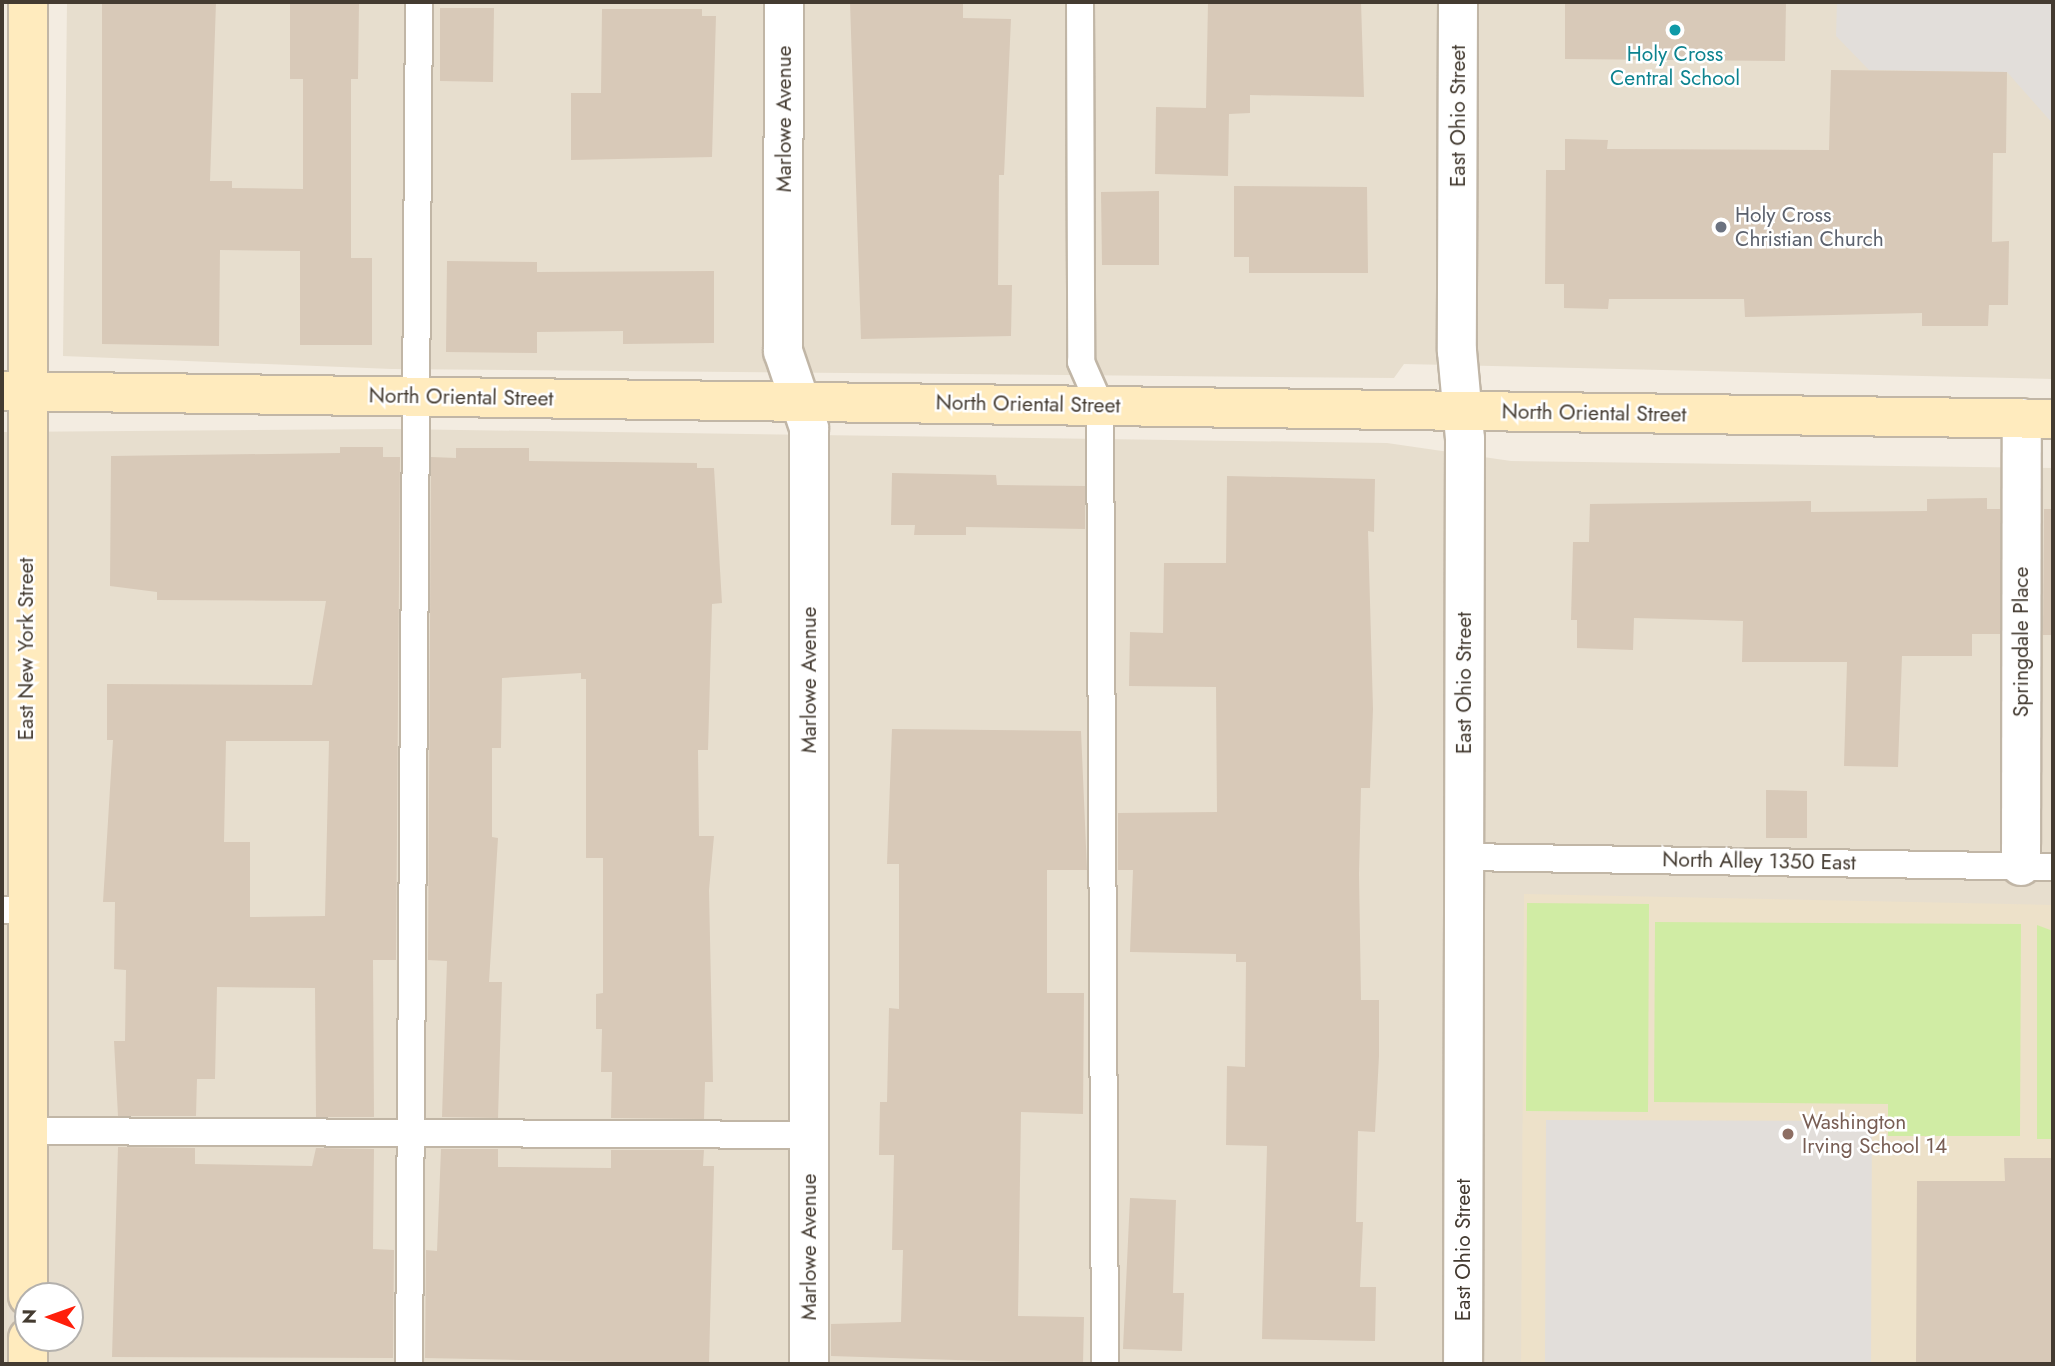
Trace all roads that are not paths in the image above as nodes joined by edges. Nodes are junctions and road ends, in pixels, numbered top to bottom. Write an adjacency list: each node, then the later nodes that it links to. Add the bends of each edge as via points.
1 (28, 2): 6 (street, East New York Street)
2 (419, 2): 7 (lane)
3 (784, 2): 8 (street, Marlowe Avenue, via 783,351 786,371)
4 (1080, 2): 9 (lane, via 1081,362)
5 (1458, 2): 10 (street, East Ohio Street, via 1457,351)
6 (15, 391): 7 (street, North Oriental Street); 14 (street, East New York Street)
7 (418, 396): 8 (street, North Oriental Street); 15 (lane)
8 (803, 400): 9 (street, North Oriental Street); 17 (street, Marlowe Avenue, via 809,428)
9 (1100, 405): 10 (street, North Oriental Street); 21 (lane)
10 (1462, 411): 11 (street, North Oriental Street); 12 (street, East Ohio Street)
11 (2038, 419): 13 (street, Springdale Place)
12 (1464, 857): 13 (lane, North Alley 1350 East); 22 (street, East Ohio Street)
13 (2037, 867)
14 (13, 910): 16 (street, East New York Street)
15 (413, 1129): 16 (lane); 17 (lane); 19 (lane)
16 (28, 1131): 18 (street, East New York Street)
17 (809, 1135): 20 (street, Marlowe Avenue)
18 (28, 1282)
19 (409, 1364)
20 (809, 1364)
21 (1105, 1364)
22 (1463, 1364)

